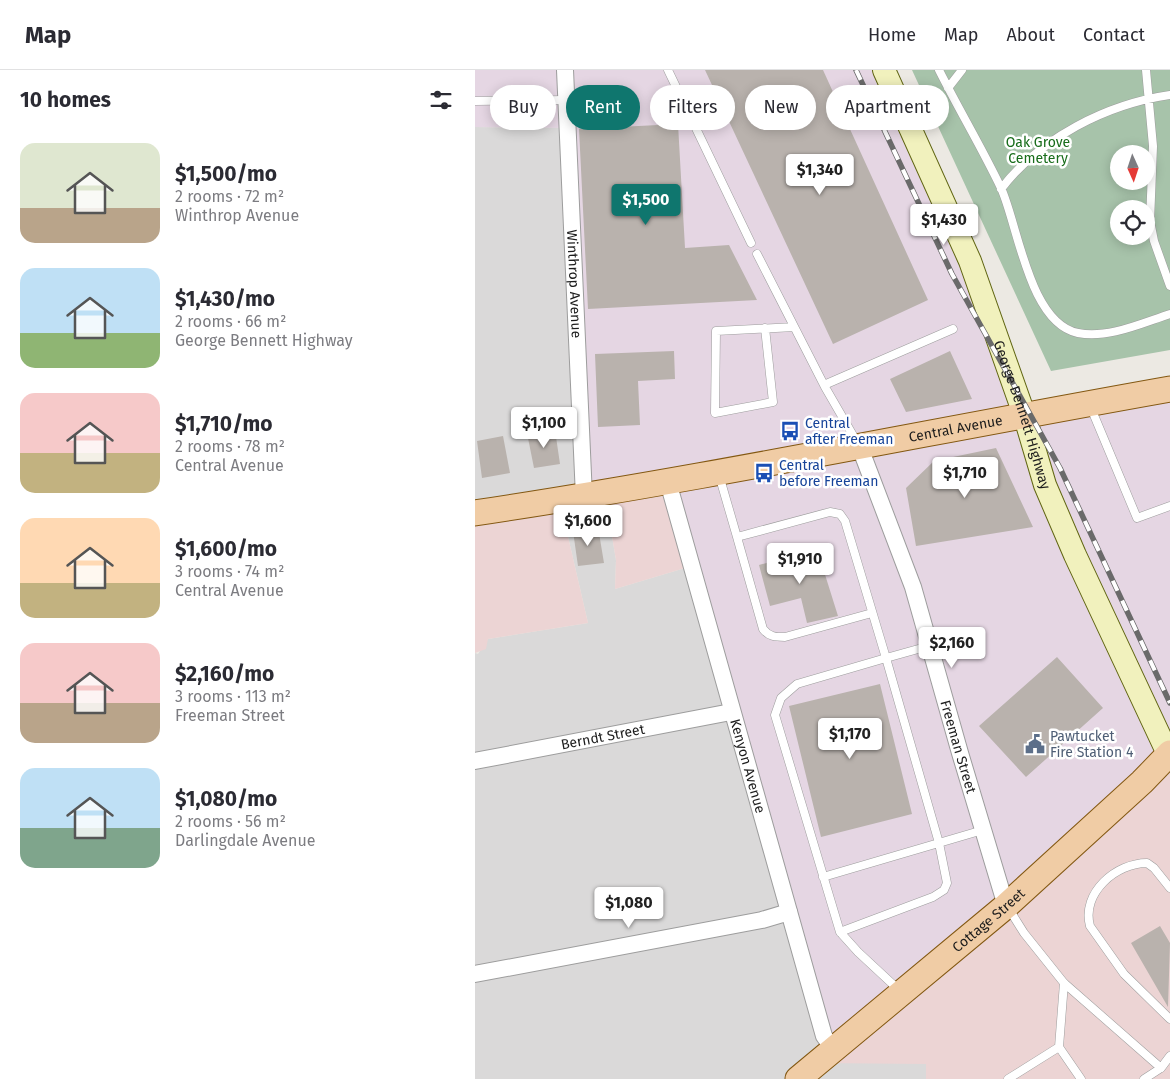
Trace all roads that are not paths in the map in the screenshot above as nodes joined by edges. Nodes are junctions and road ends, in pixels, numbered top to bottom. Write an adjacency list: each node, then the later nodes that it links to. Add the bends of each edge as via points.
1 (565, 70): 7 (street, Winthrop Avenue)
2 (669, 70): 17 (lane)
3 (884, 70): 27 (main road, George Bennett Highway, via 971,261)
4 (939, 70): 8 (lane)
5 (962, 70): 9 (lane)
6 (1146, 70): 12 (lane)
7 (566, 85)
8 (946, 85)
9 (949, 87)
10 (949, 90): 16 (lane)
11 (1170, 95): 12 (lane)
12 (1147, 99): 16 (lane, via 1091,119 1065,134 1013,173); 19 (lane, via 1153,146 1150,221)
13 (566, 100): 14 (lane)
14 (475, 101)
15 (568, 130): 31 (street, Winthrop Avenue)
16 (1001, 190): 20 (lane, via 1023,262 1050,316 1063,326 1077,333 1095,334)
17 (751, 243)
18 (757, 254): 21 (lane)
19 (1170, 286)
20 (1170, 314)
21 (794, 327): 22 (lane); 24 (lane)
22 (765, 328): 22 (lane, via 716,331 715,413 773,402)
23 (953, 329): 24 (lane)
24 (824, 385): 28 (lane)
25 (1170, 389): 26 (main road, Central Avenue)
26 (1090, 404): 27 (main road, Central Avenue); 32 (lane, via 1137,518)
27 (1024, 414): 28 (main road, Central Avenue); 39 (main road, George Bennett Highway, via 1045,485)
28 (859, 445): 29 (main road, Central Avenue); 36 (street, Freeman Street, via 913,586)
29 (719, 473): 30 (main road, Central Avenue); 34 (lane)
30 (668, 482): 31 (main road, Central Avenue); 38 (street, Kenyon Avenue)
31 (584, 497): 33 (main road, Central Avenue)
32 (1170, 506)
33 (475, 513)
34 (737, 537): 35 (lane, via 763,629 767,633 785,637); 35 (lane, via 829,512 840,514 845,521)
35 (872, 613): 37 (lane)
36 (929, 646): 37 (lane); 41 (street, Freeman Street)
37 (886, 658): 42 (lane); 43 (lane, via 797,684 781,698 775,715)
38 (731, 712): 40 (street, Berndt Street); 46 (street, Kenyon Avenue)
39 (1169, 755): 45 (main road, Cottage Street)
40 (475, 761)
41 (983, 830): 42 (lane); 45 (street, Freeman Street)
42 (939, 843): 43 (lane); 47 (lane, via 947,882 943,890 933,897)
43 (823, 876): 47 (lane)
44 (1170, 888): 51 (lane, via 1147,863 1128,867 1117,871 1098,888 1089,912 1090,926 1124,974)
45 (1006, 906): 49 (lane); 50 (main road, Cottage Street)
46 (789, 912): 48 (street, via 762,920); 53 (street, Kenyon Avenue, via 824,1036)
47 (840, 932): 50 (lane)
48 (475, 974)
49 (1064, 982): 52 (lane); 55 (lane)
50 (902, 992): 53 (main road, Cottage Street)
51 (1170, 1019)
52 (1059, 1047): 57 (lane); 58 (lane)
53 (833, 1048): 56 (main road, Cottage Street)
54 (1170, 1056): 55 (lane)
55 (1161, 1068): 59 (lane)
56 (798, 1079)
57 (1008, 1079)
58 (1081, 1079)
59 (1144, 1079)

